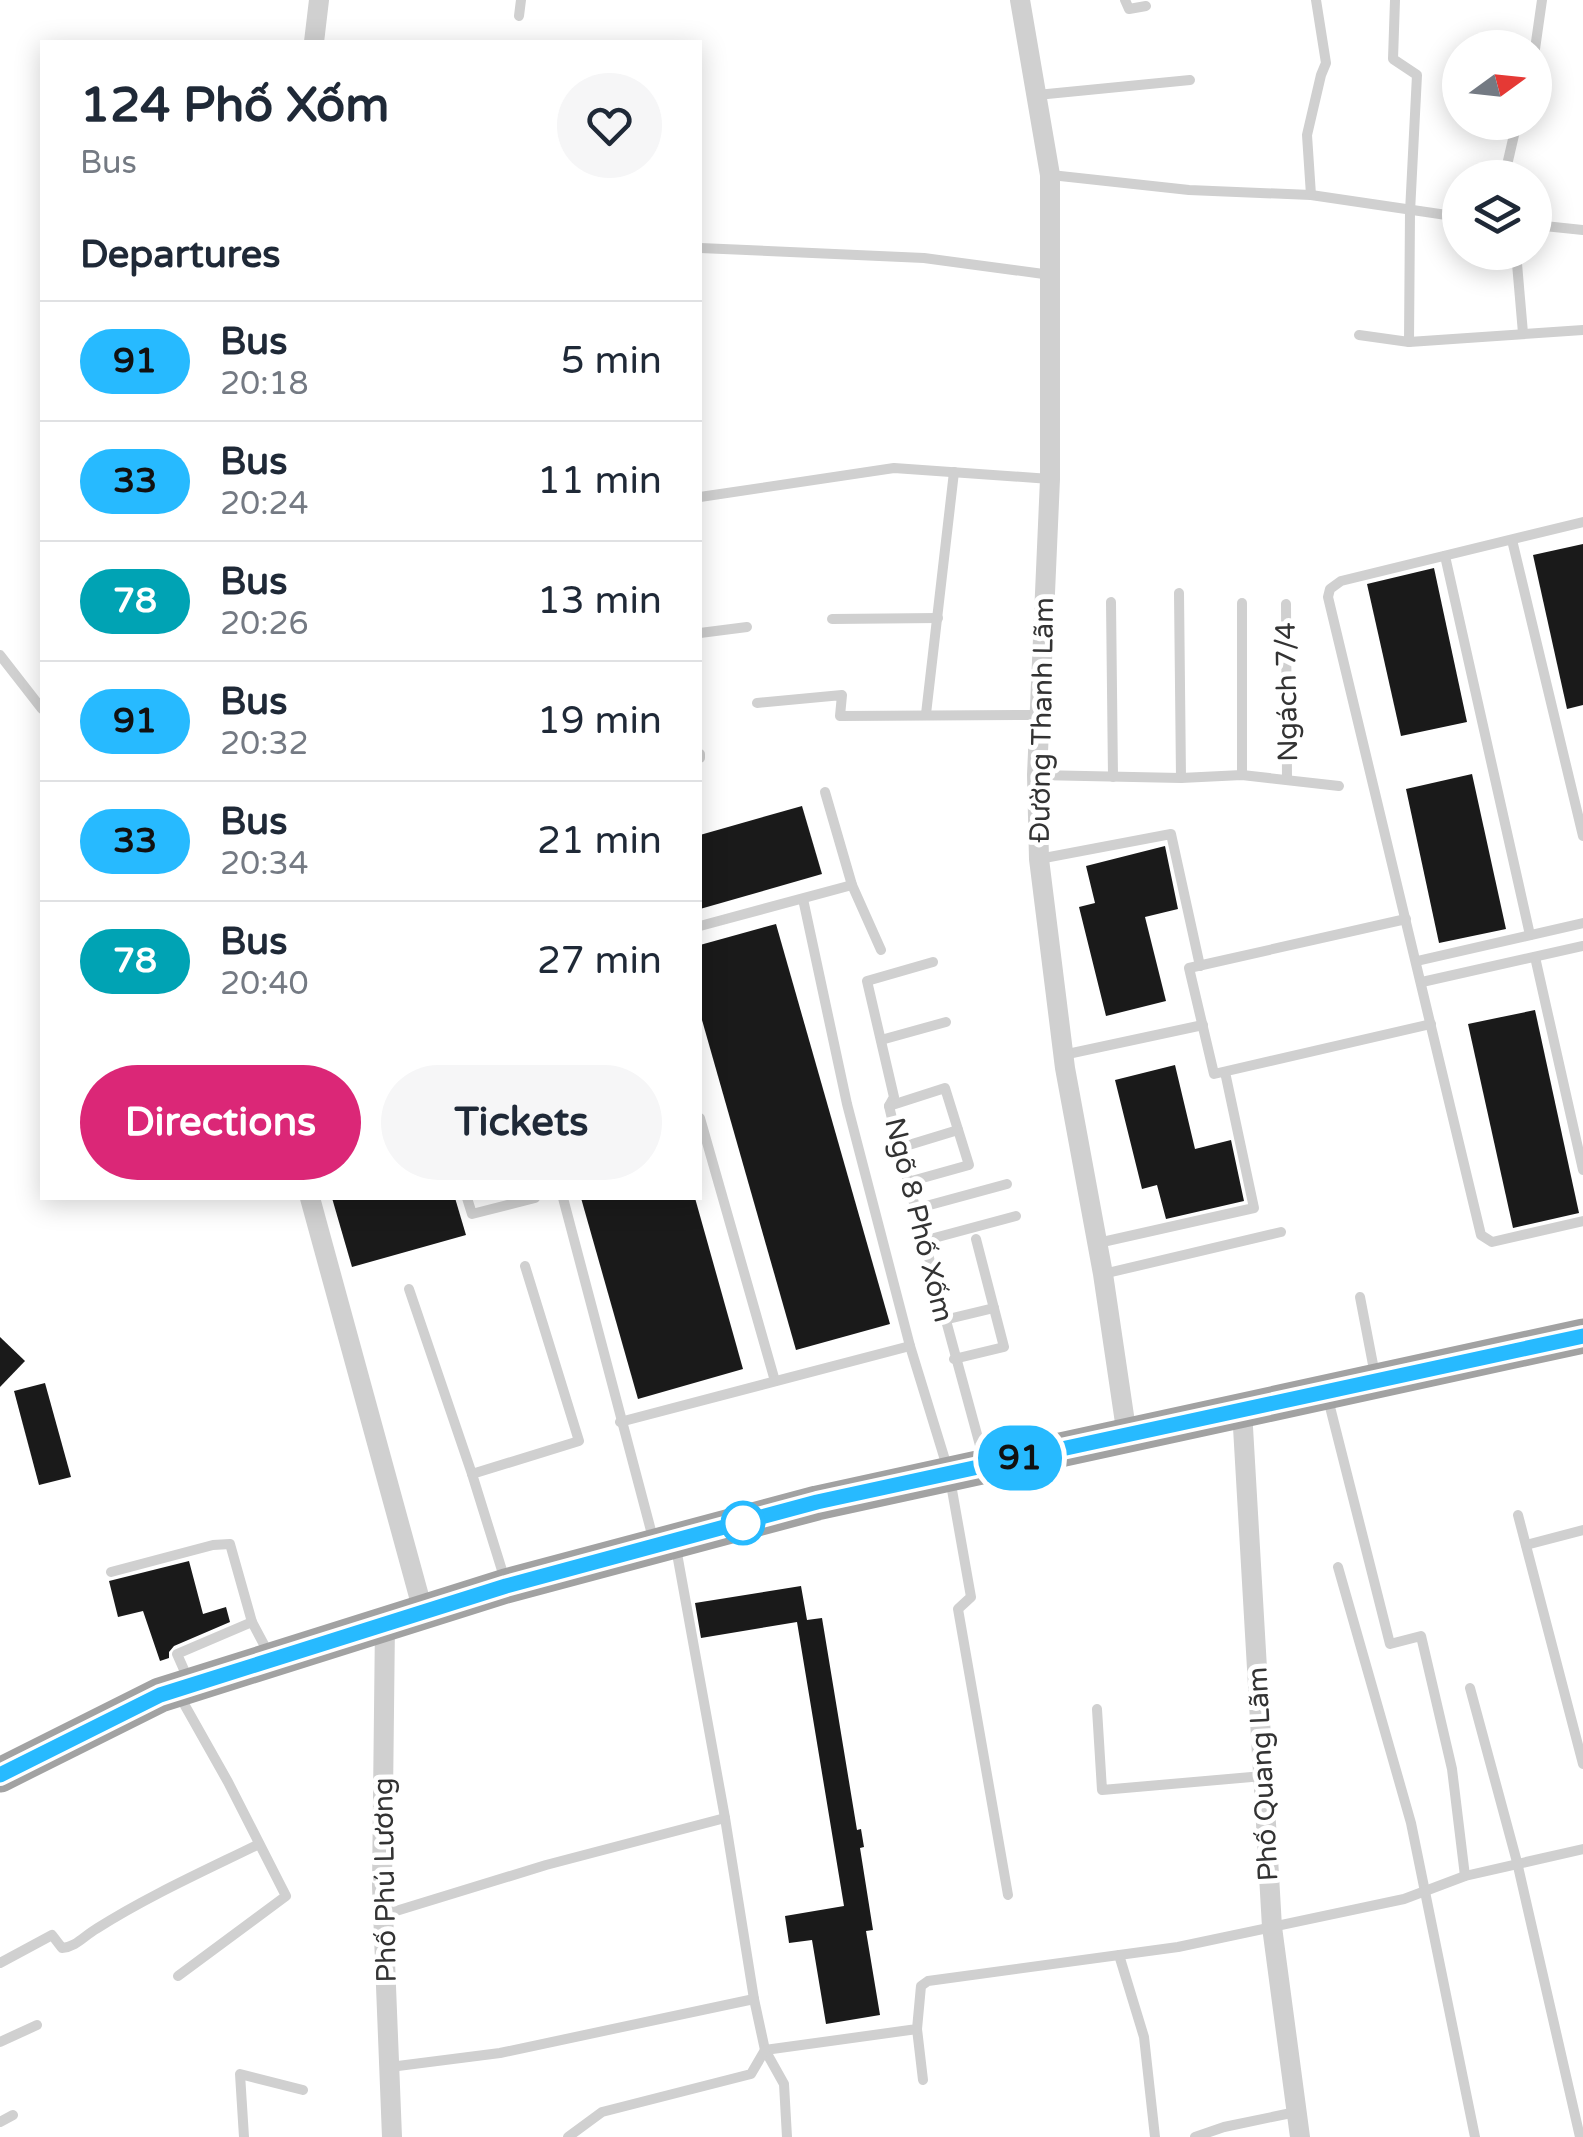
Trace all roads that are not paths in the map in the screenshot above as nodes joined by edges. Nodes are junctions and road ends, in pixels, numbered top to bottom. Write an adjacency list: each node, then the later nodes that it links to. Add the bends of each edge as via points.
1 (319, 0): 11 (street)
2 (521, 0): 9 (lane)
3 (1020, 0): 13 (street, Đường Thanh Lãm)
4 (1126, 0): 8 (lane, via 1129,9)
5 (1316, 0): 15 (lane, via 1326,63 1307,135)
6 (1395, 0): 16 (lane, via 1393,59 1417,75)
7 (1542, 0): 10 (lane)
8 (1146, 6)
9 (519, 16)
10 (1538, 30)
11 (314, 40)
12 (1190, 80): 13 (lane)
13 (1036, 96): 14 (street, Đường Thanh Lãm)
14 (1050, 175): 15 (lane); 22 (street, Đường Thanh Lãm)
15 (1310, 195): 16 (lane)
16 (1410, 212): 17 (lane); 26 (lane)
17 (1442, 215)
18 (1552, 226): 19 (lane)
19 (1583, 230)
20 (702, 248): 22 (lane, via 924,258)
21 (1518, 270): 24 (lane)
22 (1052, 276): 28 (street, Đường Thanh Lãm)
23 (1583, 330): 24 (lane)
24 (1523, 333): 26 (lane)
25 (1359, 335): 26 (lane)
26 (1409, 342)
27 (954, 472): 28 (lane); 29 (lane, via 894,468); 37 (lane)
28 (1050, 478): 45 (street, Đường Thanh Lãm)
29 (702, 497)
30 (1583, 522): 31 (lane)
31 (1512, 540): 32 (lane); 53 (lane)
32 (1445, 556): 57 (lane, via 1342,580 1328,596); 60 (lane)
33 (1179, 593): 49 (lane)
34 (1111, 602): 48 (lane)
35 (1242, 603): 47 (lane)
36 (1286, 604): 50 (lane, Ngách 7/4)
37 (938, 618): 38 (lane); 44 (lane)
38 (832, 619)
39 (747, 627): 40 (lane)
40 (702, 633)
41 (0, 655): 43 (lane)
42 (756, 703): 44 (lane, via 842,695 840,716)
43 (40, 705)
44 (926, 714): 45 (lane)
45 (1038, 715): 46 (street, Đường Thanh Lãm)
46 (1036, 775): 48 (lane); 54 (street, Đường Thanh Lãm)
47 (1242, 775): 49 (lane); 50 (lane)
48 (1113, 777): 49 (lane)
49 (1181, 778)
50 (1288, 780): 51 (lane)
51 (1340, 786)
52 (825, 792): 55 (lane)
53 (1583, 836)
54 (1039, 859): 66 (lane, via 1172,834); 72 (street, Đường Thanh Lãm)
55 (852, 885): 56 (lane); 62 (lane)
56 (804, 899): 59 (lane); 99 (lane, via 847,1104)
57 (1406, 920): 64 (lane); 66 (lane)
58 (1583, 923): 60 (lane)
59 (702, 925)
60 (1530, 935): 64 (lane)
61 (1583, 946): 63 (lane)
62 (881, 950)
63 (1535, 957): 67 (lane); 78 (lane)
64 (1416, 960): 67 (lane)
65 (933, 962): 71 (lane, Ngõ 8 Phố Xốm, via 867,981)
66 (1200, 966): 70 (lane, via 1189,968)
67 (1422, 982): 69 (lane)
68 (946, 1022): 71 (lane)
69 (1431, 1024): 73 (lane); 87 (lane, via 1483,1238 1492,1242)
70 (1203, 1025): 72 (lane); 73 (lane, via 1214,1074)
71 (881, 1040): 74 (lane, Ngõ 8 Phố Xốm, via 894,1097)
72 (1063, 1054): 91 (street, Đường Thanh Lãm)
73 (1225, 1072): 91 (lane, via 1254,1208)
74 (889, 1106): 76 (lane, via 945,1088); 77 (lane, Ngõ 8 Phố Xốm)
75 (702, 1125): 101 (lane)
76 (958, 1130): 77 (lane); 79 (lane, via 969,1165)
77 (899, 1148): 79 (lane, Ngõ 8 Phố Xốm)
78 (1583, 1170)
79 (908, 1182): 85 (lane, Ngõ 8 Phố Xốm)
80 (1007, 1184): 85 (lane)
81 (311, 1200): 117 (street)
82 (468, 1200): 83 (lane, via 472,1214)
83 (526, 1200)
84 (564, 1200): 105 (lane)
85 (915, 1209): 90 (lane, Ngõ 8 Phố Xốm)
86 (1016, 1216): 90 (lane)
87 (1583, 1222)
88 (1281, 1232): 93 (lane)
89 (976, 1238): 96 (lane)
90 (923, 1241): 97 (lane, Ngõ 8 Phố Xốm)
91 (1097, 1243): 93 (street, Đường Thanh Lãm)
92 (525, 1266): 109 (lane, via 579,1441)
93 (1103, 1274): 106 (street, Đường Thanh Lãm)
94 (409, 1289): 109 (lane)
95 (1360, 1297): 102 (lane)
96 (994, 1308): 97 (lane); 100 (lane, via 1004,1347)
97 (944, 1320): 100 (lane, Ngõ 8 Phố Xốm)
98 (1583, 1336): 102 (highway)
99 (910, 1346): 101 (lane); 108 (lane)
100 (954, 1359): 107 (lane, Ngõ 8 Phố Xốm)
101 (775, 1381): 105 (lane)
102 (1376, 1381): 103 (highway)
103 (1326, 1392): 104 (highway); 131 (lane, via 1390,1644 1421,1636 1452,1768)
104 (1242, 1410): 106 (highway); 126 (street, Phố Quang Lãm)
105 (620, 1422): 112 (lane)
106 (1127, 1436): 107 (highway)
107 (986, 1466): 108 (highway)
108 (949, 1473): 112 (highway); 133 (lane, via 972,1597 958,1609)
109 (472, 1474): 116 (lane)
110 (1518, 1515): 113 (lane)
111 (1583, 1530): 113 (lane)
112 (665, 1545): 116 (highway); 127 (lane)
113 (1526, 1545): 124 (lane)
114 (1338, 1567): 132 (lane)
115 (110, 1572): 118 (lane, via 226,1543 233,1548)
116 (506, 1586): 117 (highway)
117 (423, 1611): 119 (highway)
118 (252, 1622): 120 (lane); 121 (lane, via 176,1654)
119 (385, 1623): 120 (highway); 134 (street, Phố Phú Lương)
120 (271, 1660): 121 (highway)
121 (184, 1688): 125 (highway); 128 (lane)
122 (1470, 1688): 130 (lane)
123 (1097, 1709): 126 (lane, via 1102,1790)
124 (1583, 1764)
125 (0, 1775)
126 (1264, 1776): 135 (street, Phố Quang Lãm)
127 (725, 1818): 134 (lane); 139 (lane)
128 (259, 1844): 137 (lane, via 149,1898 71,1947 62,1948 52,1934); 138 (lane, via 286,1896)
129 (1583, 1850): 130 (lane)
130 (1517, 1862): 131 (lane); 158 (lane)
131 (1465, 1876): 132 (lane)
132 (1426, 1888): 135 (lane, via 1404,1899); 157 (lane)
133 (1008, 1895)
134 (383, 1914): 144 (street, Phố Phú Lương)
135 (1272, 1927): 136 (lane); 147 (street, Phố Quang Lãm)
136 (1119, 1956): 141 (lane, via 928,1981); 154 (lane, via 1144,2037)
137 (0, 1963)
138 (178, 1976)
139 (754, 1998): 143 (lane); 144 (lane, via 500,2052)
140 (36, 2025): 142 (lane)
141 (917, 2030): 143 (lane); 145 (lane)
142 (0, 2042)
143 (765, 2050): 152 (lane, via 751,2074 602,2112); 153 (lane, via 784,2084)
144 (389, 2067): 151 (street, Phố Phú Lương)
145 (923, 2080)
146 (304, 2090): 150 (lane, via 240,2074)
147 (1297, 2112): 155 (lane); 156 (street, Phố Quang Lãm)
148 (13, 2115): 149 (lane)
149 (0, 2122)
150 (244, 2137)
151 (392, 2137)
152 (568, 2137)
153 (787, 2137)
154 (1155, 2137)
155 (1194, 2137)
156 (1300, 2137)
157 (1475, 2137)
158 (1580, 2137)

